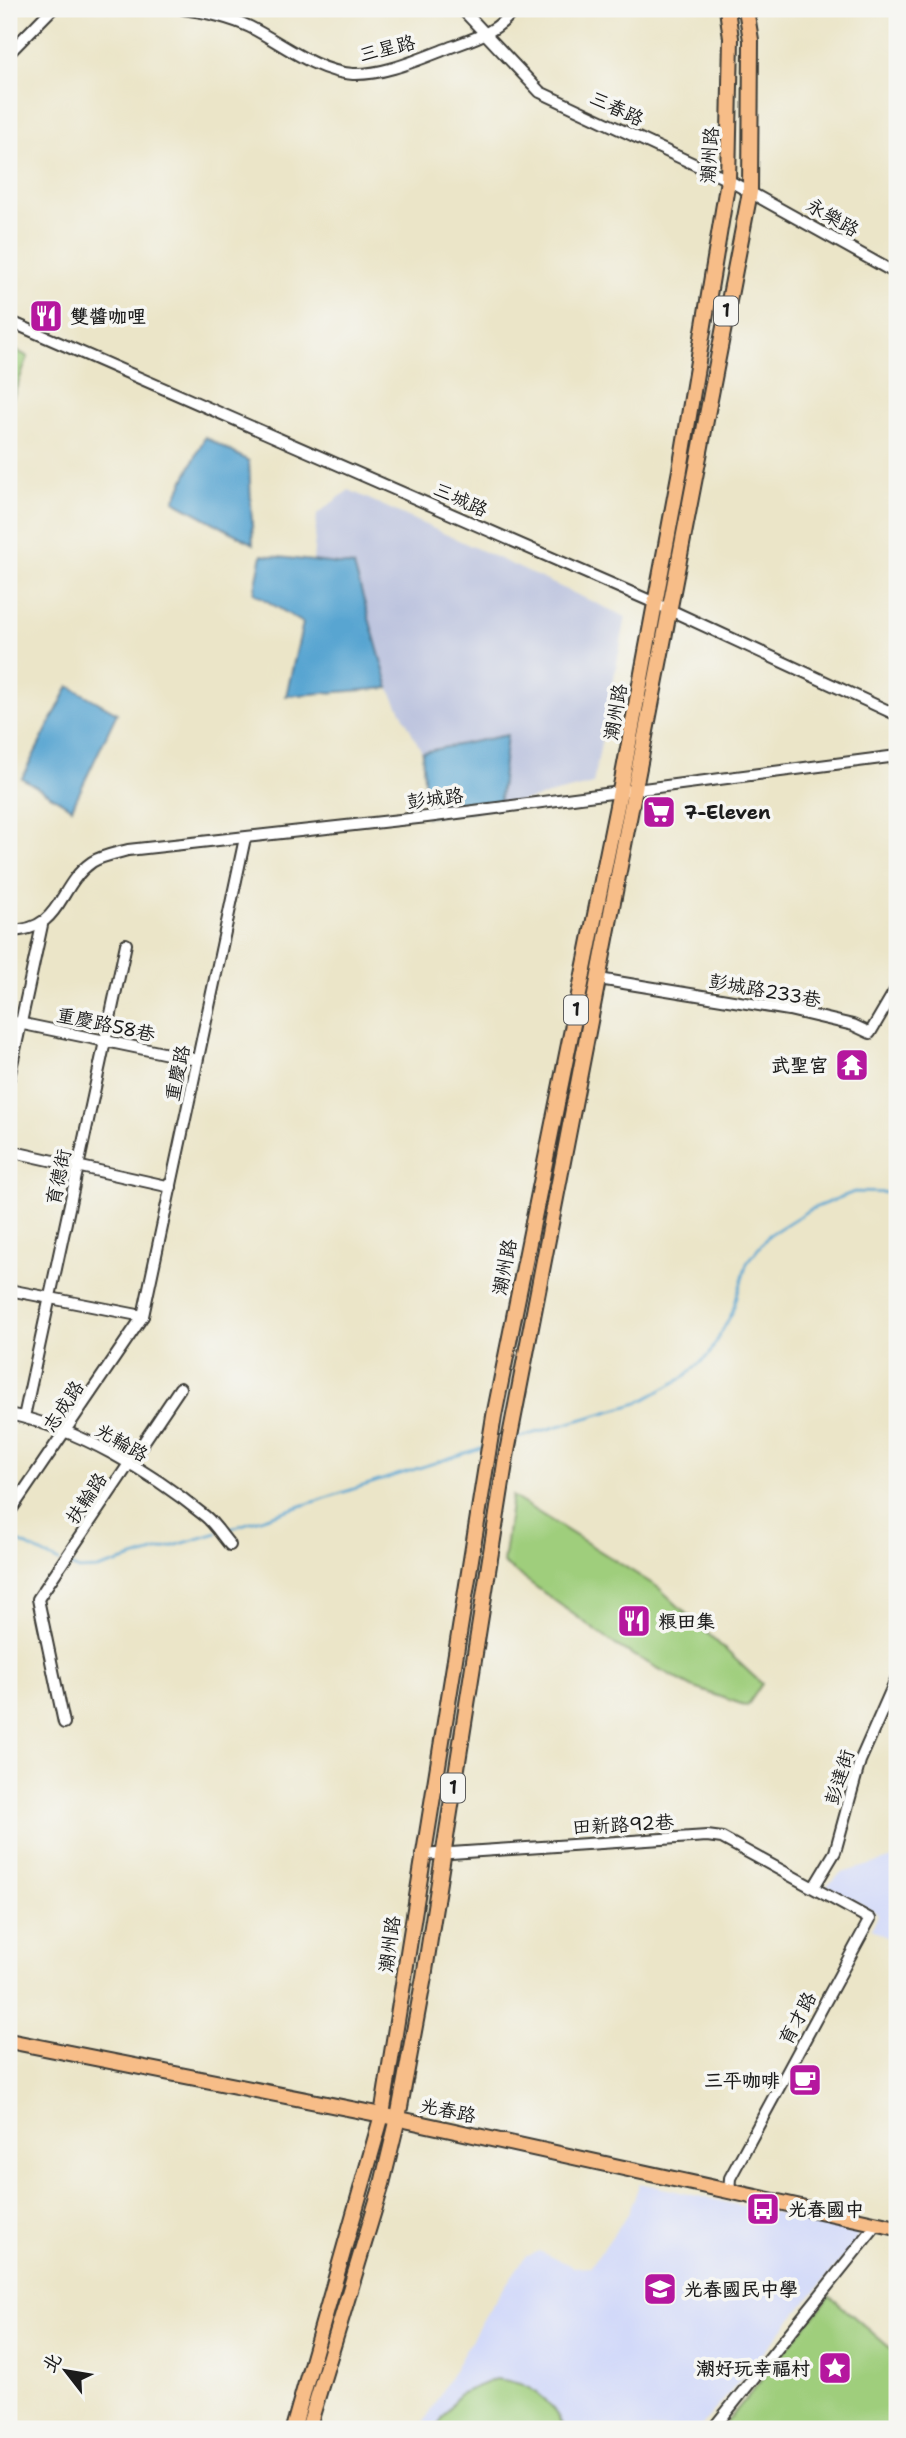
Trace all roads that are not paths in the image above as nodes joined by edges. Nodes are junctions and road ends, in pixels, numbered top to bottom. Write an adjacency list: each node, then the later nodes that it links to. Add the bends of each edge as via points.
1 (52, 9): 8 (street)
2 (183, 9): 7 (street, 三星路, via 239,23 304,57 353,74 415,61)
3 (462, 9): 7 (street, 三春路)
4 (514, 9): 7 (street, 三星路)
5 (727, 9): 9 (main road, 潮州路 / 1, via 731,51)
6 (746, 9): 10 (main road, 潮州路 / 1, via 751,40)
7 (485, 36): 9 (street, 三春路, via 540,92)
8 (9, 53)
9 (728, 180): 10 (street, 三春路); 13 (main road, 潮州路 / 1)
10 (750, 192): 11 (street, 永樂路); 13 (main road, 潮州路 / 1)
11 (897, 274)
12 (9, 321): 13 (street, 三城路)
13 (662, 607): 14 (street, 三城路); 16 (main road, 潮州路 / 1)
14 (897, 715)
15 (897, 756): 16 (street, 彭城路)
16 (627, 790): 17 (street, 彭城路); 21 (main road, 潮州路 / 1); 43 (main road, 潮州路 / 1, via 494,1416)
17 (245, 838): 18 (street, 彭城路, via 128,850 93,861); 25 (street, 重慶路)
18 (42, 925): 19 (street); 23 (street)
19 (9, 932)
20 (126, 944): 24 (street, 育德街)
21 (599, 979): 22 (street, 彭城路233巷, via 789,1010 870,1033); 42 (main road, 潮州路 / 1, via 506,1458)
22 (897, 987)
23 (15, 1022): 24 (street, 重慶路58巷); 26 (street)
24 (105, 1042): 25 (street, 重慶路58巷); 28 (street, 育德街)
25 (197, 1060): 29 (street, 重慶路)
26 (9, 1078)
27 (9, 1151): 28 (street)
28 (78, 1167): 29 (street); 31 (street, 育德街)
29 (171, 1187): 32 (street, 重慶路)
30 (9, 1290): 31 (street)
31 (49, 1299): 32 (street); 35 (street, 育德街)
32 (143, 1316): 36 (street, 志成路)
33 (180, 1388): 37 (street, 扶輪路)
34 (9, 1414): 35 (street, 光輪路)
35 (24, 1417): 36 (street, 光輪路)
36 (67, 1431): 37 (street, 光輪路); 38 (street, 志成路)
37 (129, 1465): 39 (street, 光輪路, via 209,1520); 41 (street, 扶輪路, via 37,1604)
38 (9, 1513)
39 (226, 1541)
40 (897, 1677): 44 (street, 彭達街, via 860,1761 835,1852)
41 (64, 1723)
42 (443, 1853): 43 (street, 田新路92巷); 44 (street, 田新路92巷, via 707,1836 722,1838); 47 (main road, 潮州路 / 1)
43 (421, 1855): 46 (main road, 潮州路 / 1)
44 (814, 1887): 48 (street, 育才路, via 870,1919 730,2178)
45 (9, 2041): 46 (main road, 光春路)
46 (382, 2115): 47 (main road, 光春路); 52 (main road, 潮州路 / 1)
47 (398, 2118): 48 (main road, 光春路); 53 (main road, 潮州路 / 1, via 383,2184)
48 (729, 2192): 49 (main road, 光春路)
49 (877, 2224): 50 (main road, 光春路); 51 (street)
50 (897, 2228)
51 (716, 2425)
52 (293, 2429)
53 (308, 2429)

